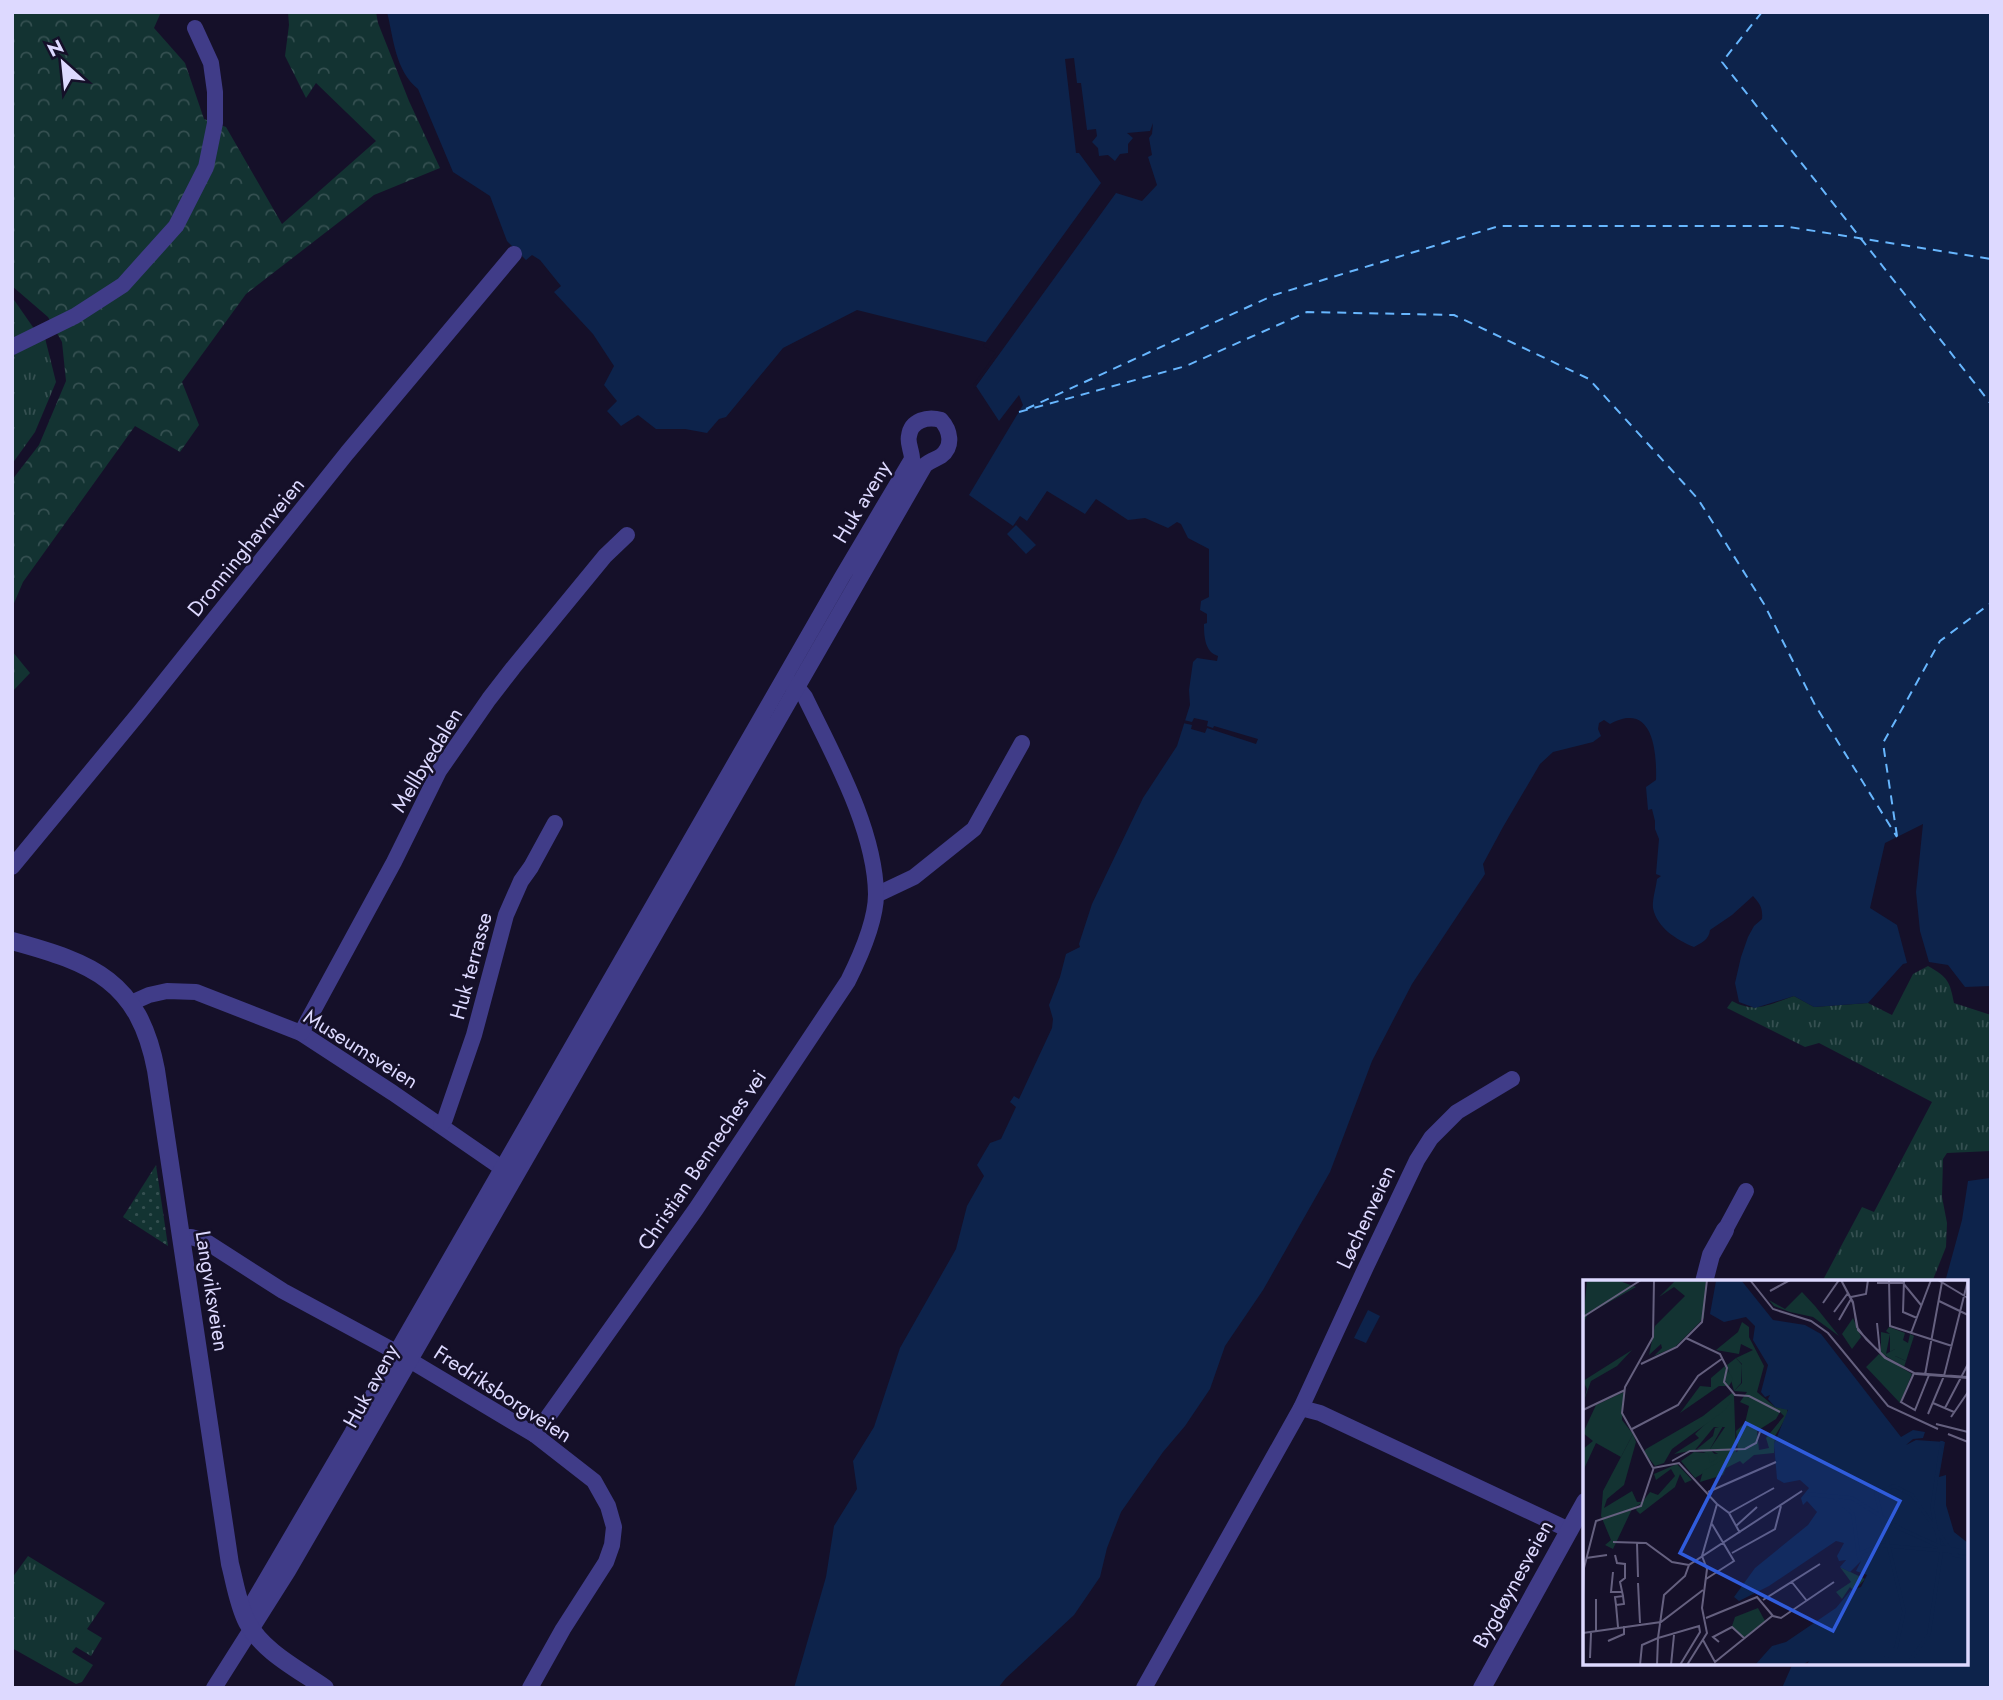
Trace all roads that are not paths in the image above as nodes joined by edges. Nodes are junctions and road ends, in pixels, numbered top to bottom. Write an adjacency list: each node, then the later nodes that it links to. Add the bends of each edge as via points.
1 (195, 28): 3 (street, via 211,63 215,123 206,167 176,226 123,285 75,316)
2 (514, 254): 10 (street, Dronninghavnveien)
3 (12, 347)
4 (627, 535): 17 (street, Mellbyedalen, via 513,668 446,761)
5 (848, 581): 5 (street, Huk aveny, via 925,465 946,451 950,434 941,420 928,418 912,427 908,438 912,459); 6 (street, Huk aveny)
6 (790, 683): 9 (street, Huk aveny); 11 (street, Christian Benneches vei, via 803,693 845,781 867,838)
7 (1022, 743): 11 (street, via 974,829 914,877)
8 (555, 823): 19 (street, Huk terrasse, via 506,915 474,1035)
9 (690, 858): 12 (street, Huk aveny); 14 (street, Huk aveny)
10 (12, 867)
11 (876, 895): 27 (street, Christian Benneches vei, via 860,958 848,981 696,1209)
12 (634, 939): 14 (street); 16 (street, Huk aveny)
13 (12, 941): 15 (street, Langviksveien, via 95,970)
14 (649, 947): 16 (street, Huk aveny)
15 (131, 1003): 17 (street, Museumsveien, via 167,991 196,992); 23 (street, Langviksveien, via 153,1053)
16 (594, 1024): 20 (street, Huk aveny)
17 (301, 1033): 19 (street, Museumsveien)
18 (1512, 1079): 26 (street, Løchenveien, via 1457,1112 1431,1138)
19 (441, 1125): 20 (street, Museumsveien)
20 (509, 1173): 25 (street, Huk aveny)
21 (1746, 1191): 22 (street)
22 (1725, 1230): 24 (street)
23 (181, 1238): 25 (street, Fredriksborgveien, via 205,1241 283,1292); 30 (street, Langviksveien, via 230,1564)
24 (1705, 1280)
25 (403, 1356): 27 (street, Fredriksborgveien); 30 (street, Huk aveny, via 352,1433)
26 (1301, 1408): 29 (street, via 1394,1446); 34 (street, Løchenveien)
27 (536, 1435): 33 (street, Fredriksborgveien, via 594,1481 608,1506 614,1535 606,1562)
28 (1583, 1506): 29 (street, Bygdøynesveien)
29 (1569, 1530): 35 (street, Bygdøynesveien)
30 (248, 1622): 31 (street, Huk aveny); 32 (street, Langviksveien, via 268,1648)
31 (214, 1688)
32 (325, 1688)
33 (530, 1688)
34 (1144, 1688)
35 (1482, 1688)

